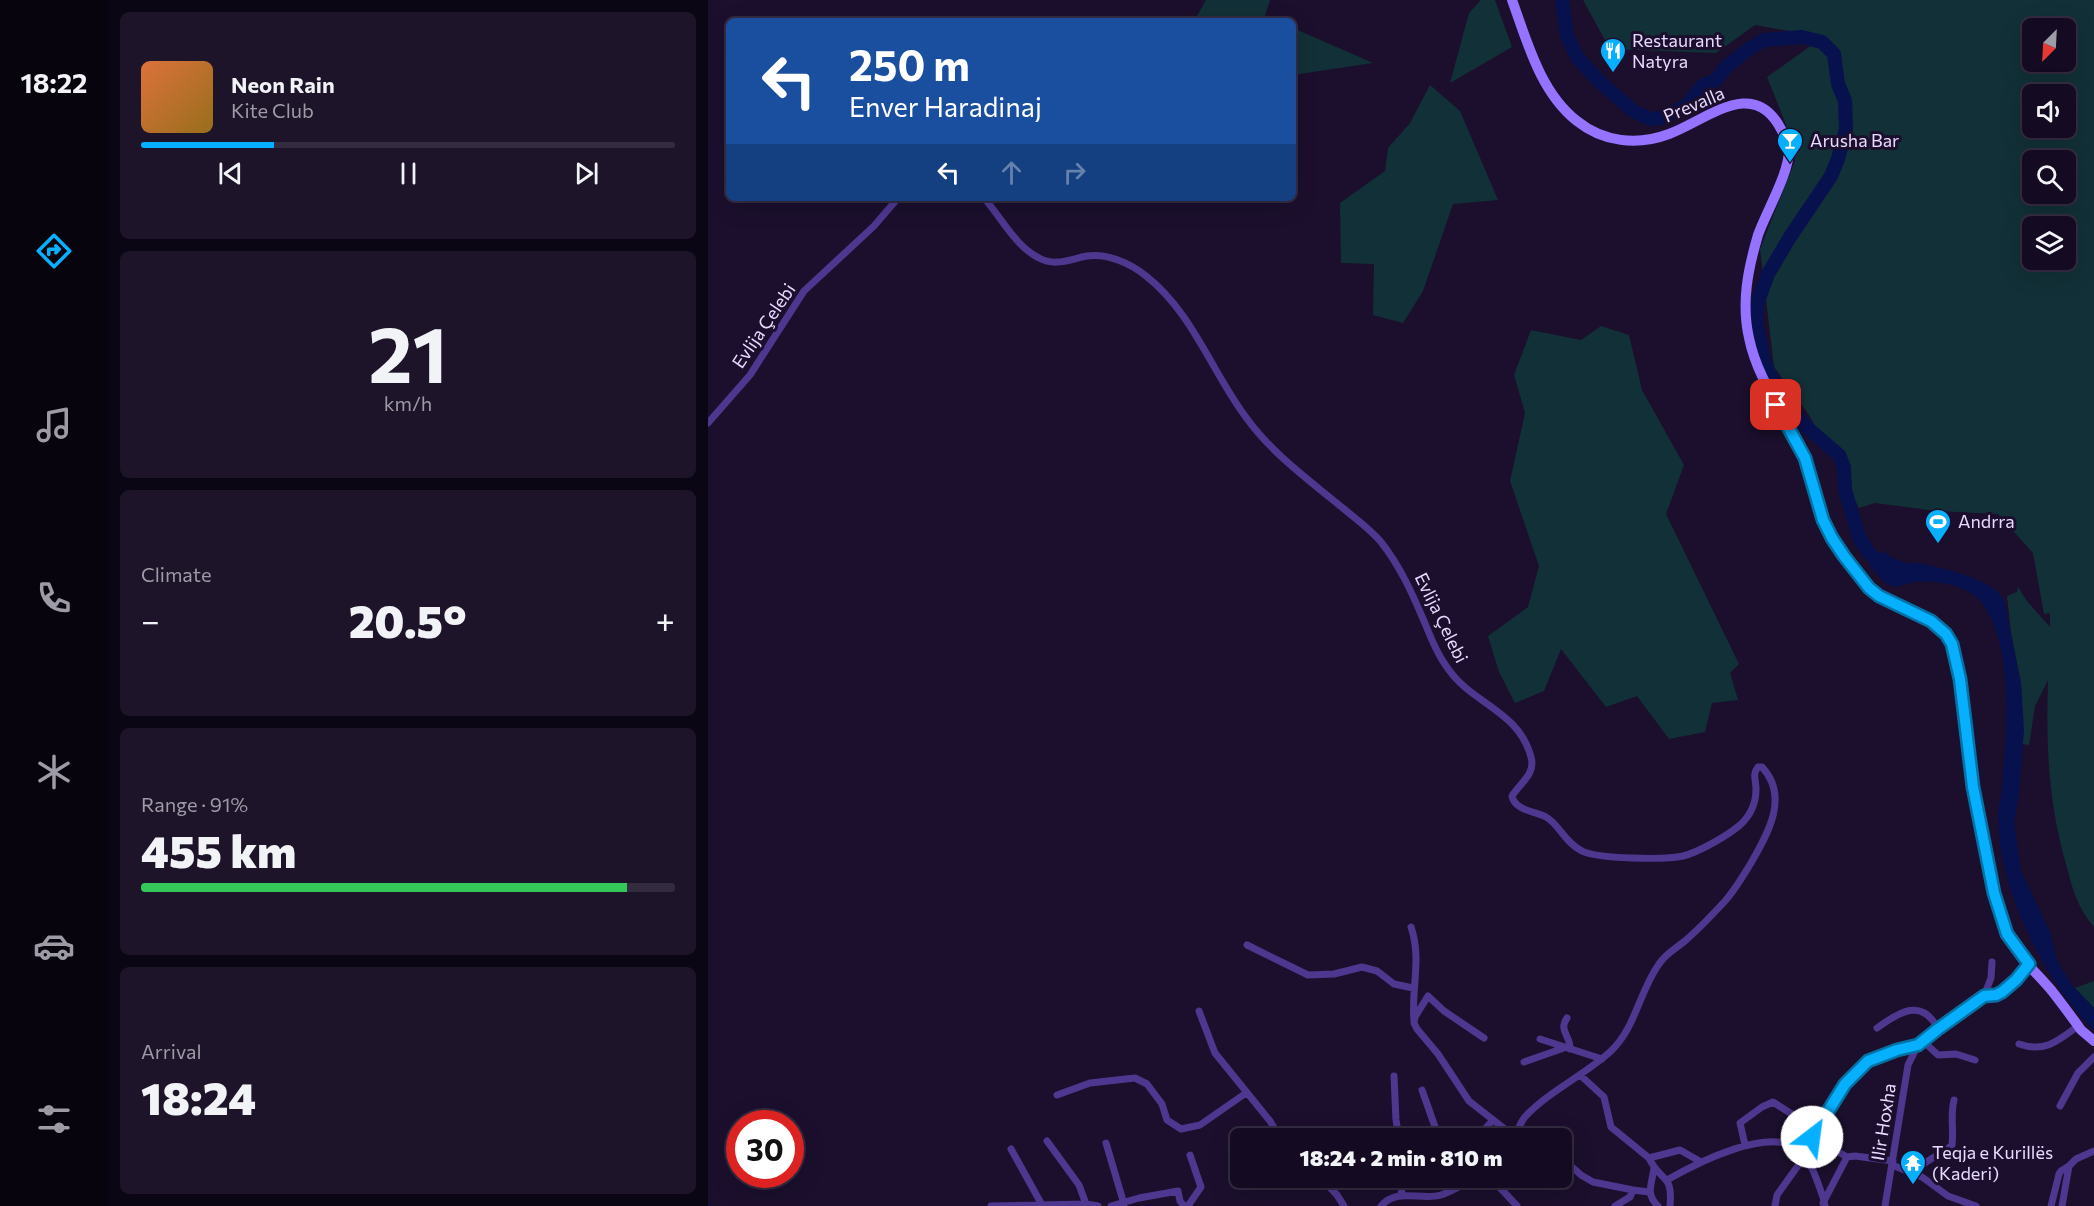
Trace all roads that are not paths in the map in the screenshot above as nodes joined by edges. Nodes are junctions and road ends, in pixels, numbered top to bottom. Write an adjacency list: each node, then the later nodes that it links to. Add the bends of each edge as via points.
1 (1512, 0): 8 (main road, Prevalla, via 1545,83 1575,120 1593,132 1619,140 1646,140 1737,104 1760,107 1774,117 1785,135 1788,159 1758,234 1744,297 1753,353 1805,458 1832,538 1869,588 1884,600 1931,621 1952,644 1973,787 1994,893 2007,934)
2 (895, 201): 4 (street, Evlija Çelebi, via 804,291 750,375)
3 (986, 201): 24 (street, Evlija Çelebi, via 1038,258 1056,263 1093,256 1114,259 1143,274 1167,296 1245,417 1265,441 1379,540 1399,565 1447,668 1519,732 1532,759 1532,768 1512,796 1518,806 1548,818 1571,844 1589,854 1664,858 1684,855 1741,824 1755,801 1755,771 1758,767 1766,770 1775,791 1775,809 1761,846 1727,899 1661,961 1625,1036)
4 (708, 423)
5 (1411, 927): 9 (street, via 1417,950)
6 (1247, 945): 9 (street, via 1308,975 1362,967 1377,971 1394,984)
7 (1992, 962): 10 (street)
8 (2029, 964): 10 (street, via 2002,992); 14 (main road, Prevalla)
9 (1413, 988): 13 (street)
10 (1984, 996): 16 (street)
11 (1199, 1011): 30 (street, via 1215,1053)
12 (1568, 1018): 22 (street, via 1563,1030 1571,1042)
13 (1414, 1023): 17 (street, via 1428,996); 34 (street, via 1469,1101)
14 (2078, 1026): 19 (main road, Prevalla); 21 (street, via 2041,1048)
15 (1876, 1028): 16 (street, via 1916,1009 1927,1013)
16 (1938, 1029): 20 (street)
17 (1484, 1038)
18 (1540, 1039): 22 (street)
19 (2094, 1041)
20 (1921, 1043): 25 (street, via 1938,1055 1956,1054); 35 (street, via 1868,1061 1845,1084); 53 (street, Ilir Hoxha, via 1908,1065)
21 (2019, 1044)
22 (1568, 1048): 24 (street); 26 (street)
23 (2094, 1058): 33 (street, via 2078,1073)
24 (1602, 1059): 27 (street, Evlija Çelebi)
25 (1975, 1060)
26 (1524, 1062)
27 (1580, 1075): 41 (street, Evlija Çelebi, via 1524,1119); 51 (street, via 1604,1097 1611,1127)
28 (1394, 1076): 37 (street)
29 (1422, 1090): 38 (street)
30 (1246, 1093): 31 (street, via 1200,1125 1181,1129 1167,1120 1162,1104 1146,1084 1135,1078 1090,1083); 36 (street)
31 (1057, 1095)
32 (1954, 1100): 57 (street, via 1952,1145 1923,1163)
33 (2060, 1106)
34 (1493, 1120): 39 (street); 40 (street)
35 (1817, 1127): 42 (street); 45 (street, via 1773,1102 1740,1123)
36 (1274, 1128)
37 (1398, 1128)
38 (1435, 1128)
39 (1486, 1128)
40 (1503, 1128)
41 (1520, 1128)
42 (1812, 1137): 49 (street); 50 (street)
43 (1047, 1141): 66 (street, via 1079,1185)
44 (1106, 1143): 67 (street)
45 (1745, 1145): 49 (street, via 1782,1143 1797,1148); 52 (street)
46 (1011, 1149): 69 (street)
47 (2094, 1151): 54 (street)
48 (1190, 1155): 73 (street, via 1201,1187)
49 (1805, 1156): 68 (street); 80 (street, via 1777,1195)
50 (1847, 1157): 53 (street); 68 (street)
51 (1649, 1158): 52 (street, via 1680,1150); 56 (street)
52 (1705, 1161): 58 (street)
53 (1892, 1163): 57 (street); 81 (street, Ilir Hoxha)
54 (2069, 1166): 83 (street, via 2061,1171); 84 (street)
55 (1572, 1167): 63 (street, via 1593,1182)
56 (1654, 1168): 58 (street); 64 (street)
57 (1917, 1174): 82 (street, via 1948,1196)
58 (1668, 1180): 79 (street)
59 (1332, 1188): 74 (street)
60 (1402, 1188): 65 (street)
61 (1455, 1188): 65 (street, via 1439,1196)
62 (1500, 1188): 76 (street)
63 (1633, 1190): 64 (street); 77 (street, via 1630,1197)
64 (1649, 1192): 78 (street)
65 (1401, 1194): 75 (street)
66 (1086, 1204): 69 (street); 71 (street)
67 (1124, 1204): 72 (street); 73 (street, via 1178,1191)
68 (1824, 1204)
69 (1042, 1205): 70 (street)
70 (991, 1206)
71 (1098, 1206)
72 (1111, 1206)
73 (1186, 1206)
74 (1344, 1206)
75 (1381, 1206)
76 (1517, 1206)
77 (1615, 1206)
78 (1658, 1206)
79 (1670, 1206)
80 (1774, 1206)
81 (1885, 1206)
82 (1976, 1206)
83 (2051, 1206)
84 (2062, 1206)

